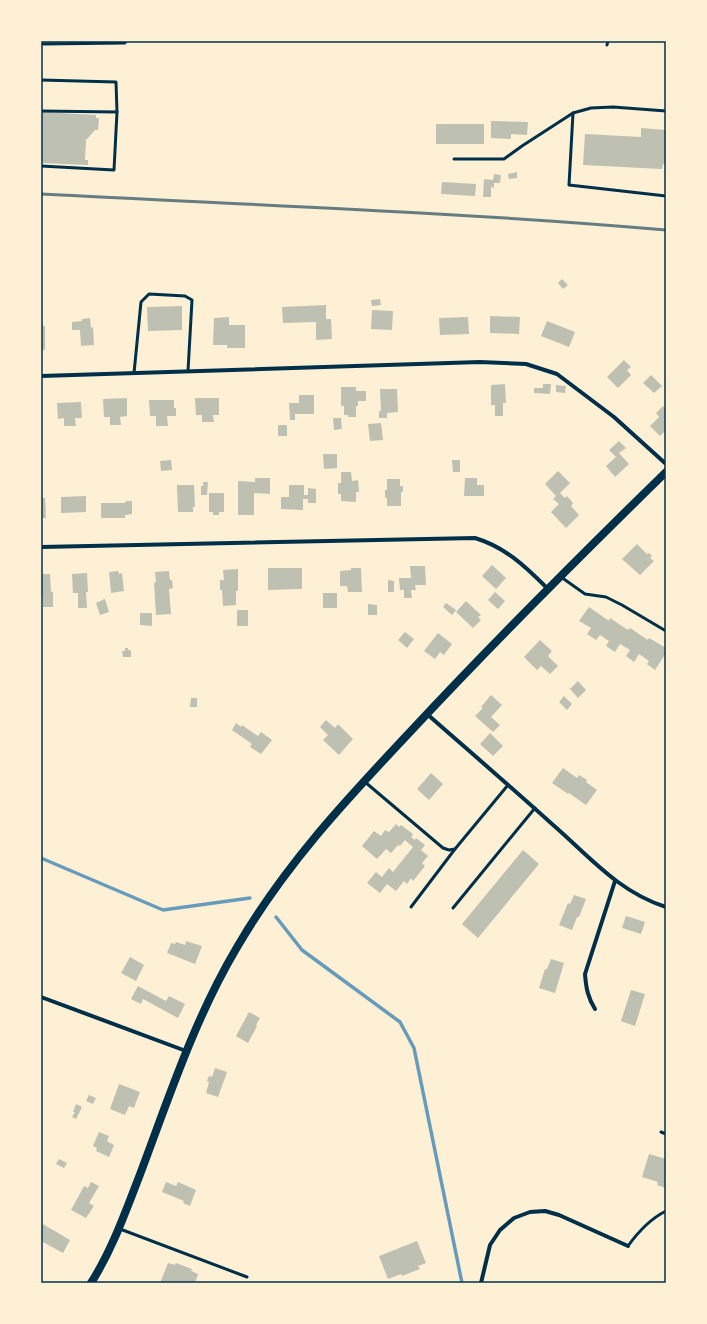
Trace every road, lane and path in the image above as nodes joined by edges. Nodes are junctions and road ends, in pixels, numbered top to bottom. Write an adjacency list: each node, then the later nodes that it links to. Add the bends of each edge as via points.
1 (125, 41): 3 (lane)
2 (608, 41): 4 (lane)
3 (41, 44)
4 (607, 45)
5 (41, 80): 8 (lane, via 116,82)
6 (41, 111): 8 (lane)
7 (666, 111): 9 (lane, via 613,107 591,108)
8 (116, 112): 11 (lane, via 114,170)
9 (573, 114): 10 (lane, via 504,159); 12 (lane, via 569,185)
10 (454, 159)
11 (41, 166)
12 (666, 196)
13 (188, 371): 14 (street); 14 (lane, via 192,300 185,296 149,294 141,302); 16 (street, via 480,362 526,364 556,374 614,418)
14 (134, 373): 15 (street)
15 (41, 376)
16 (666, 464)
17 (666, 472): 19 (main road)
18 (41, 547): 20 (street, via 475,538 521,562)
19 (559, 576): 20 (main road); 21 (lane, via 585,594 606,597)
20 (548, 588): 22 (main road)
21 (666, 631)
22 (426, 714): 23 (main road); 24 (street)
23 (364, 781): 26 (lane, via 443,848); 33 (main road, via 312,838 267,899 221,975)
24 (508, 785): 25 (street); 26 (lane)
25 (535, 808): 27 (street); 30 (lane)
26 (455, 849): 28 (lane)
27 (615, 881): 29 (street, via 638,895); 32 (street, via 585,974 588,999)
28 (411, 907)
29 (666, 907)
30 (453, 908)
31 (41, 997): 33 (street)
32 (595, 1009)
33 (186, 1051): 37 (main road)
34 (661, 1132): 35 (lane)
35 (666, 1134)
36 (666, 1211): 38 (lane, via 646,1225)
37 (118, 1228): 39 (lane); 40 (main road)
38 (628, 1246): 41 (street, via 559,1215 545,1211 530,1212 514,1218 500,1230 490,1245)
39 (247, 1277)
40 (91, 1283)
41 (480, 1283)

